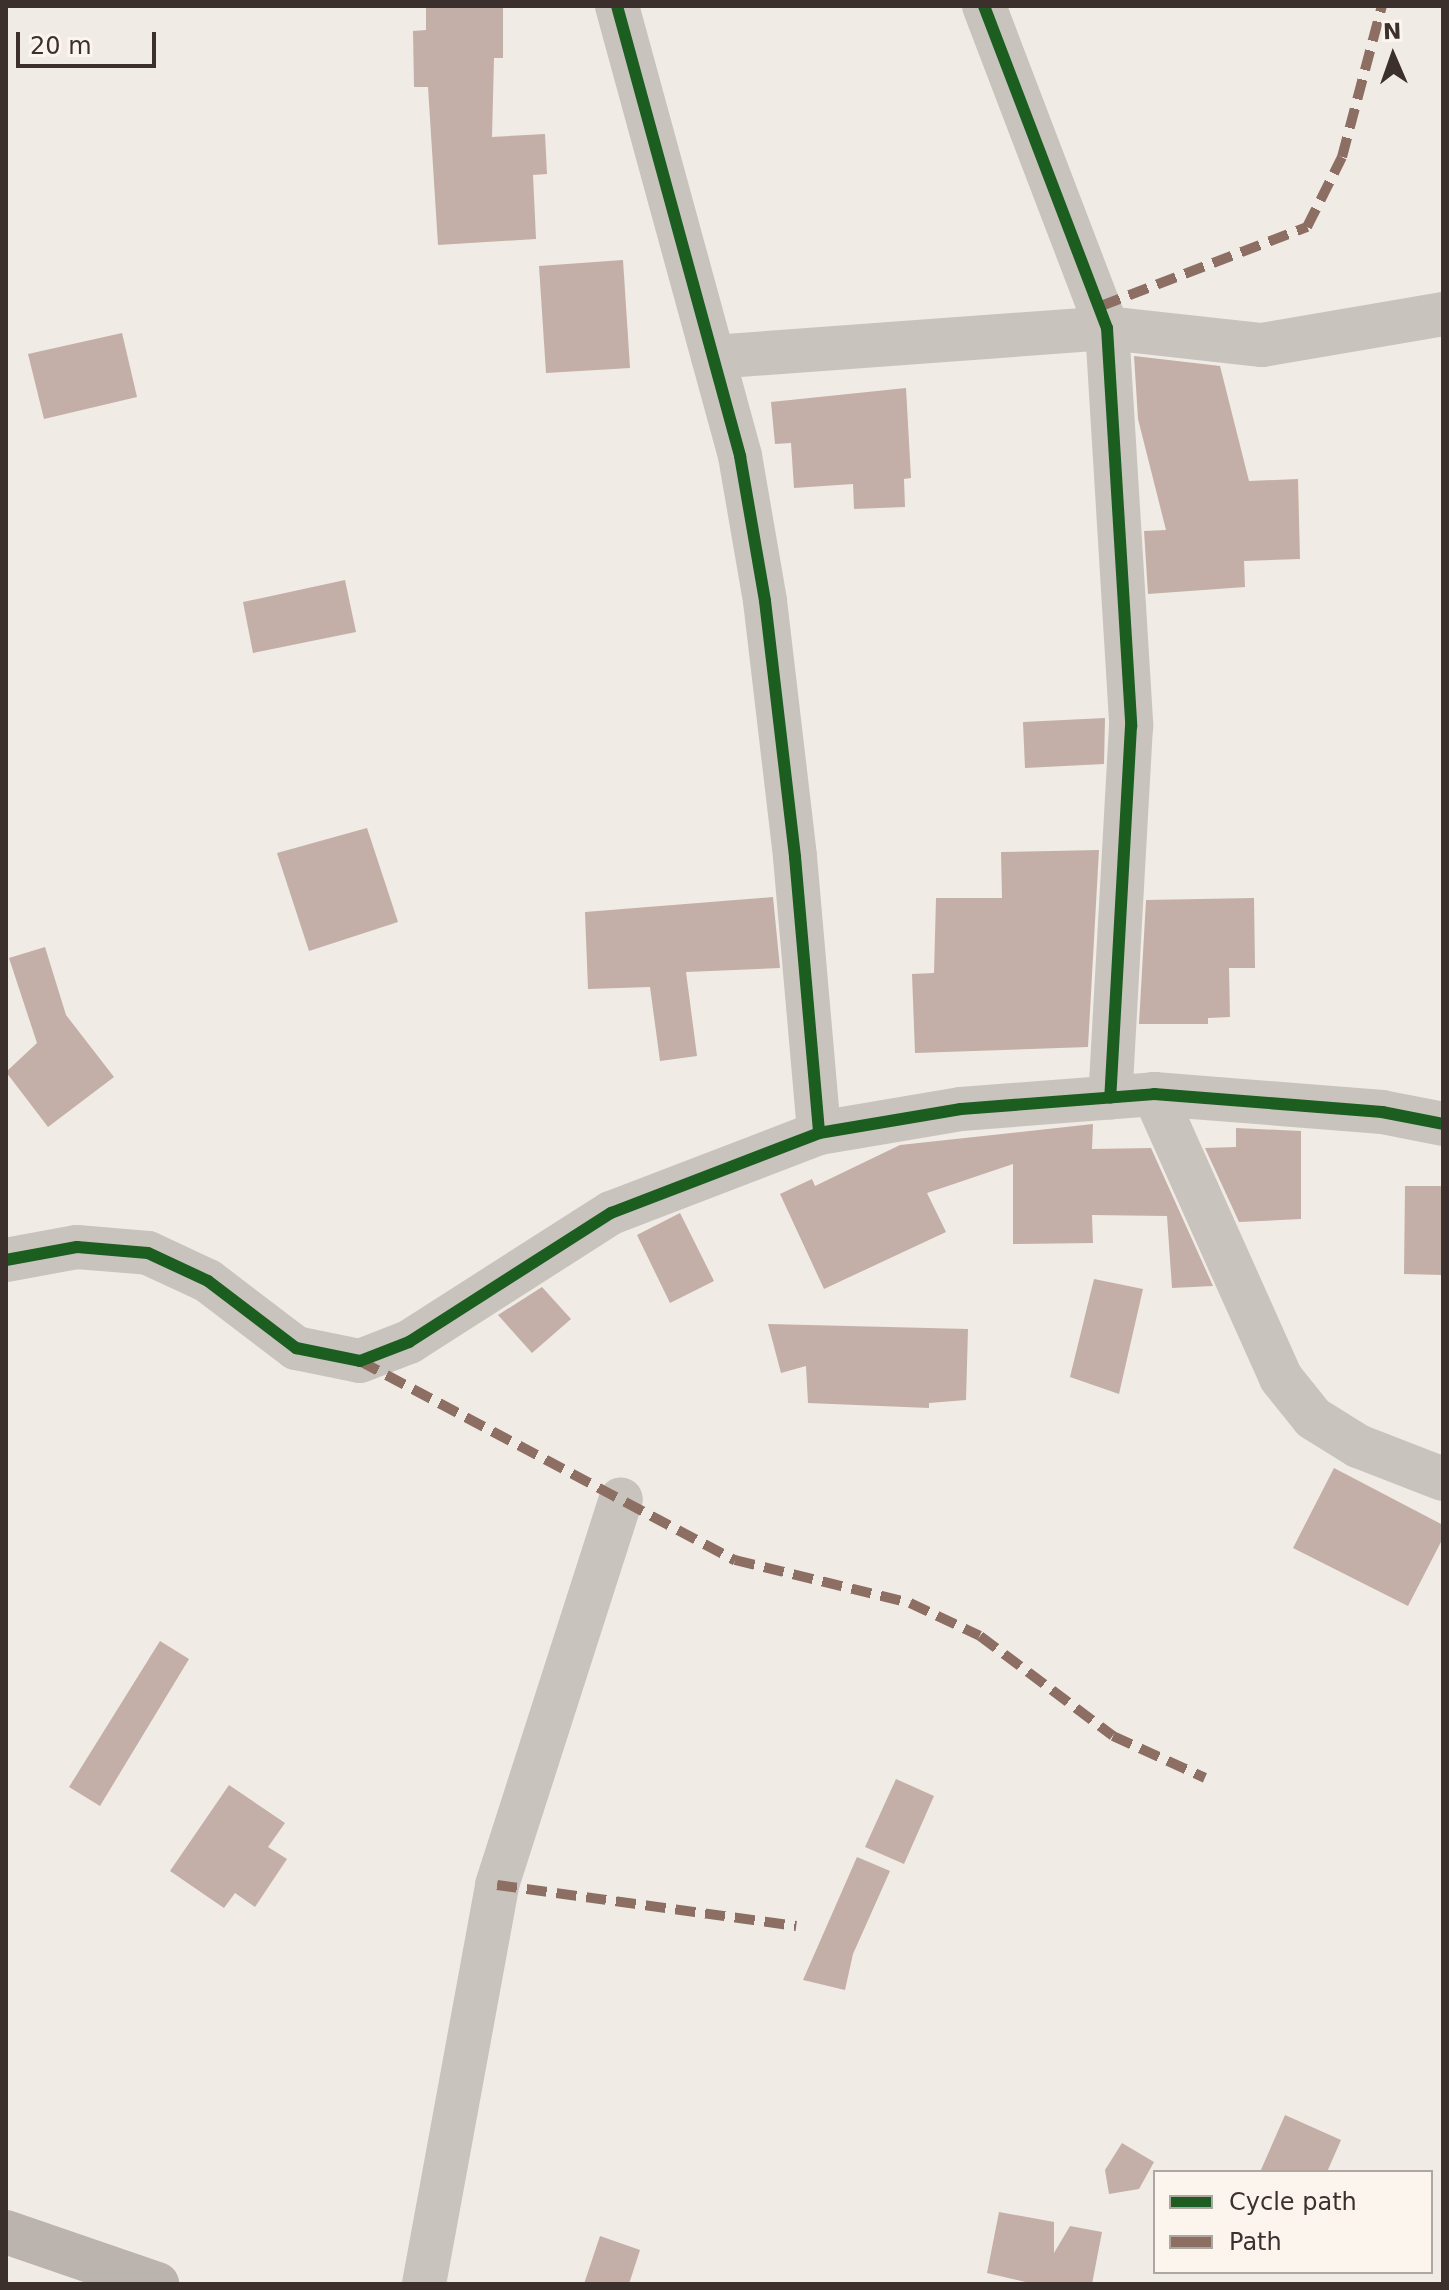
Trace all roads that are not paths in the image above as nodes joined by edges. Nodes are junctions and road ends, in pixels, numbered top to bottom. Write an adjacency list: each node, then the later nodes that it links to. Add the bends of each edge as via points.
1 (617, 6): 5 (street)
2 (984, 6): 4 (street)
3 (1443, 314): 4 (street, via 1262,345)
4 (1107, 328): 5 (street); 7 (street, via 1131,726)
5 (713, 357): 9 (street, via 740,456 765,601)
6 (1154, 1094): 7 (street); 8 (street, via 1382,1112); 11 (street, via 1281,1378 1313,1418 1358,1446)
7 (1110, 1097): 9 (street, via 961,1109)
8 (1443, 1124)
9 (819, 1133): 10 (street, via 611,1213 409,1342 360,1361 296,1348 208,1281 148,1253 77,1247)
10 (6, 1260)
11 (1443, 1479)
12 (621, 1499): 15 (street, via 497,1885)
13 (6, 2232): 14 (street)
14 (157, 2284)
15 (424, 2284)

